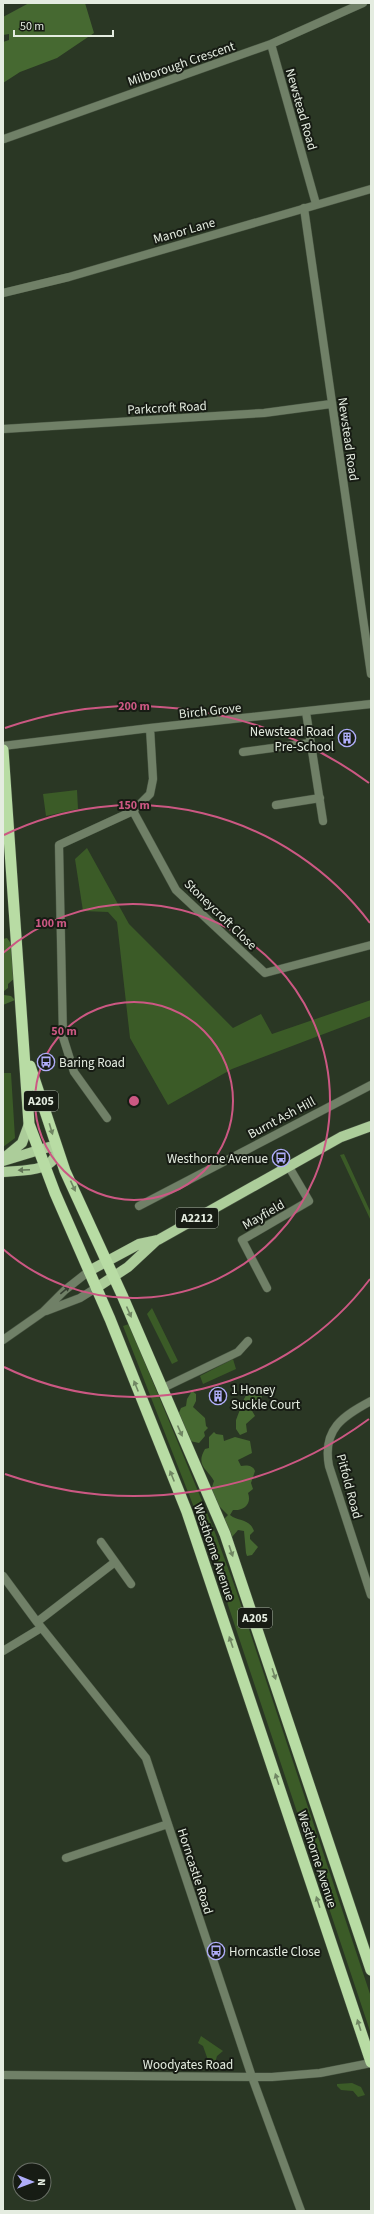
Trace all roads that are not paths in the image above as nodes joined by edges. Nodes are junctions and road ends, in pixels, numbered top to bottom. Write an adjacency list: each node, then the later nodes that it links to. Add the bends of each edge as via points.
1 (363, 3): 2 (street, Milborough Crescent)
2 (271, 44): 3 (street, Milborough Crescent); 5 (street, Newstead Road)
3 (4, 139)
4 (371, 189): 5 (street, Manor Lane)
5 (316, 204): 6 (street, Manor Lane)
6 (304, 208): 7 (street, Manor Lane); 8 (street, Newstead Road)
7 (3, 293)
8 (331, 404): 9 (street, Parkcroft Road, via 264,413); 10 (street, Newstead Road)
9 (3, 429)
10 (371, 674)
11 (371, 704): 12 (street, Birch Grove)
12 (306, 712): 13 (street, Birch Grove); 14 (street)
13 (150, 728): 15 (street, Birch Grove); 20 (street, via 154,779 150,794)
14 (310, 742): 17 (street); 18 (street)
15 (3, 746)
16 (3, 750): 23 (highway, A205)
17 (243, 752)
18 (320, 798): 19 (street); 21 (street)
19 (276, 805)
20 (133, 810): 22 (street, Stoneycroft Close, via 176,890 265,973); 25 (street, via 59,845 63,1037 74,1072)
21 (323, 821)
22 (371, 945)
23 (26, 1052): 26 (highway, A205); 28 (highway, A205, one-way to 28)
24 (371, 1085): 34 (street, Burnt Ash Hill)
25 (107, 1118)
26 (29, 1124): 29 (highway, A205); 30 (main road, via 22,1143)
27 (371, 1126): 32 (main road, A2212, via 341,1137)
28 (57, 1150): 29 (main road, via 49,1148); 31 (main road, via 56,1155); 36 (highway, Westhorne Avenue / A205, one-way to 36)
29 (38, 1151): 30 (main road); 31 (highway, Westhorne Avenue / A205)
30 (3, 1160)
31 (44, 1166): 33 (main road, one-way to 33, via 32,1170); 37 (highway, Westhorne Avenue / A205)
32 (289, 1167): 35 (main road, A2212); 40 (street, Mayfield, via 309,1201 242,1240)
33 (3, 1172)
34 (138, 1206)
35 (158, 1240): 36 (main road, A2212, via 139,1244); 38 (main road, A2212)
36 (107, 1261): 37 (main road, A2212); 38 (highway, Westhorne Avenue / A205)
37 (89, 1271): 39 (highway, Westhorne Avenue / A205); 41 (street, one-way to 37)
38 (114, 1276): 39 (main road, A2212); 44 (highway, Westhorne Avenue / A205, one-way to 44)
39 (96, 1288): 41 (street, via 80,1298); 56 (highway, Westhorne Avenue / A205, one-way to 39, via 187,1512)
40 (267, 1288)
41 (43, 1312): 42 (street)
42 (3, 1340)
43 (248, 1341): 44 (street, via 238,1352)
44 (162, 1388): 55 (highway, Westhorne Avenue / A205, one-way to 55, via 226,1534)
45 (371, 1401): 50 (street, Pitfold Road, via 347,1414 336,1424 329,1438 328,1450 329,1466)
46 (101, 1542): 47 (street)
47 (114, 1562): 49 (street); 51 (street)
48 (3, 1576): 51 (street, Horncastle Road)
49 (131, 1584)
50 (371, 1595)
51 (39, 1625): 52 (street); 53 (street, Horncastle Road, via 143,1753)
52 (3, 1651)
53 (168, 1824): 54 (street); 58 (street, Horncastle Road)
54 (66, 1858)
55 (371, 1970)
56 (371, 2063): 58 (street, Woodyates Road, via 310,2075)
57 (3, 2075): 58 (street, Woodyates Road)
58 (252, 2077): 59 (street, Horncastle Road)
59 (301, 2211)

